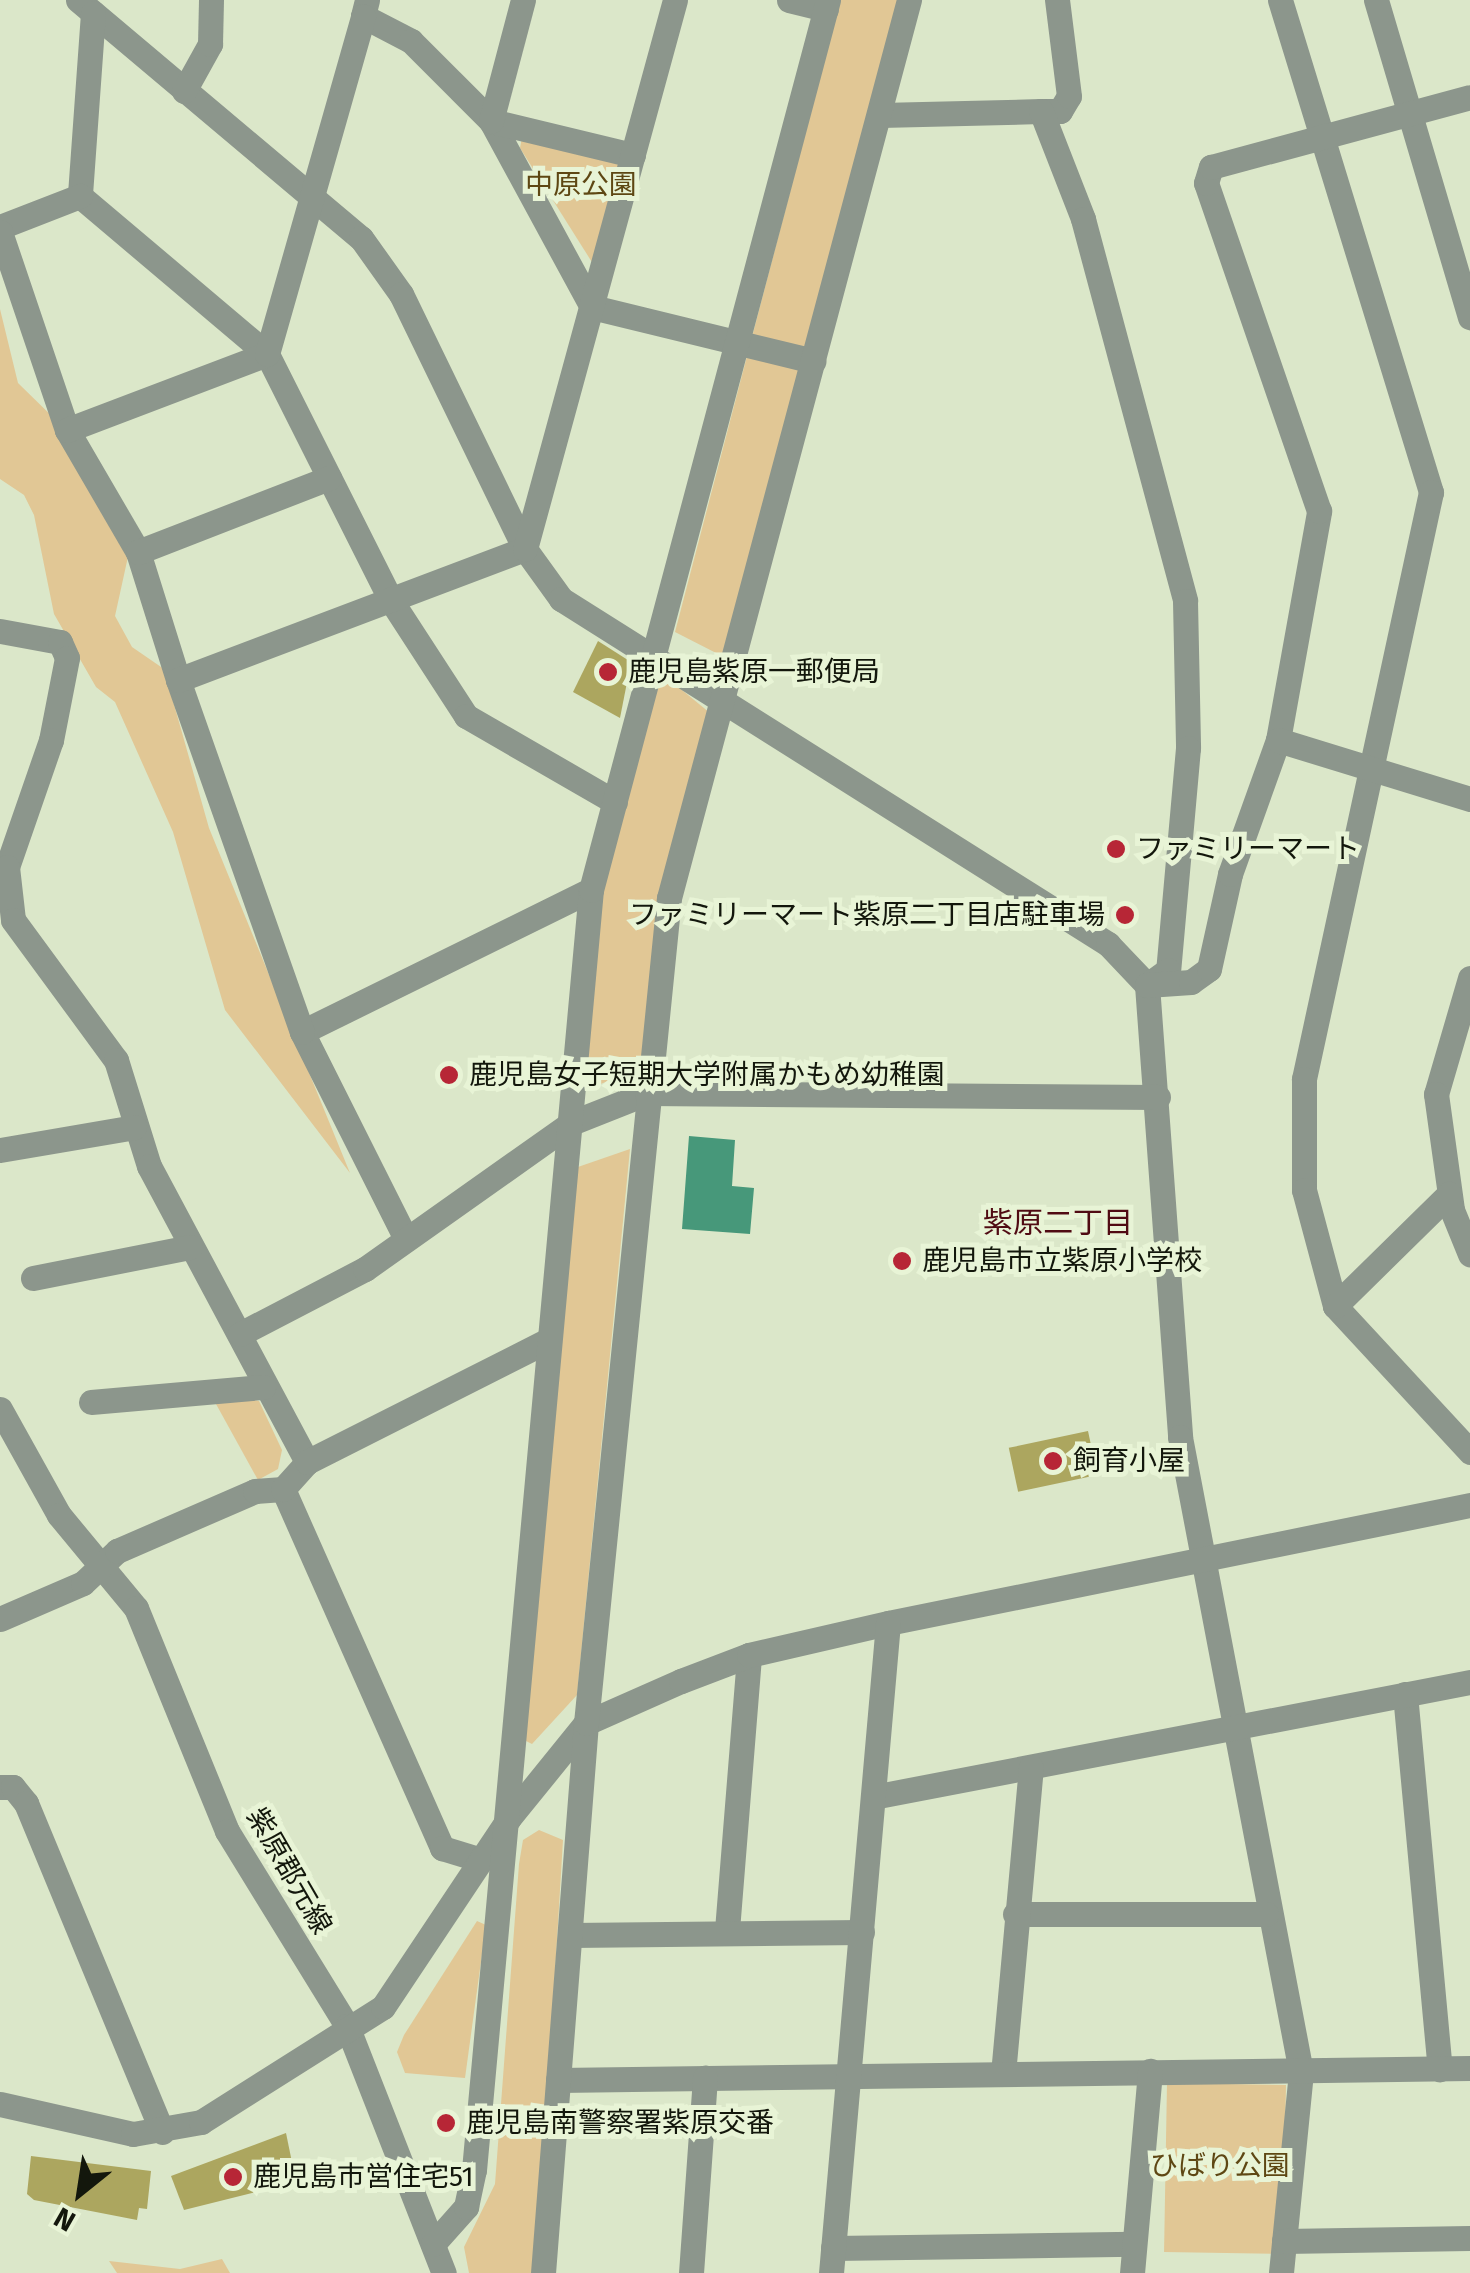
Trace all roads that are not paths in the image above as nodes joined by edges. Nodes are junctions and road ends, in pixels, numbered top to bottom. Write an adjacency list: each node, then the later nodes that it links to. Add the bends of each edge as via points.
1 (211, 0): 12 (street, via 210,44)
2 (523, 0): 17 (street)
3 (675, 0): 19 (street)
4 (789, 0): 9 (street)
5 (909, 0): 16 (street)
6 (1057, 0): 14 (street, via 1069,96 1060,111)
7 (1280, 0): 18 (street)
8 (1376, 0): 15 (street)
9 (827, 5): 25 (street)
10 (86, 6): 12 (street); 21 (street)
11 (365, 8): 17 (street, via 411,40); 20 (street)
12 (184, 91): 20 (street)
13 (1470, 97): 15 (street)
14 (1041, 111): 16 (street); 43 (street, via 1083,219 1185,601 1188,748 1168,970)
15 (1410, 111): 18 (street); 24 (street)
16 (880, 115): 27 (street)
17 (491, 121): 19 (street); 23 (street)
18 (1323, 134): 37 (street, via 1211,167 1206,183 1319,510); 38 (street, via 1430,492)
19 (633, 155): 23 (street)
20 (308, 191): 26 (street); 30 (street, via 361,238 401,294)
21 (80, 196): 22 (street); 26 (street)
22 (0, 229): 28 (street)
23 (592, 307): 25 (street); 30 (street)
24 (1470, 316)
25 (738, 345): 27 (street); 34 (street)
26 (267, 354): 28 (street); 29 (street)
27 (814, 361): 36 (street)
28 (67, 430): 31 (street)
29 (329, 478): 31 (street); 32 (street)
30 (524, 549): 32 (street); 34 (street, via 561,599)
31 (138, 552): 35 (street)
32 (392, 602): 35 (street); 40 (street, via 466,716)
33 (0, 631): 48 (street, via 60,642 67,658 51,740 7,868 12,920 116,1060)
34 (655, 659): 36 (street); 40 (street)
35 (178, 680): 44 (street)
36 (720, 693): 43 (street, via 1108,944); 45 (street, via 669,898)
37 (1278, 740): 38 (street); 43 (street, via 1230,874 1209,970 1191,982)
38 (1372, 770): 39 (street); 55 (street, via 1304,1079 1304,1190)
39 (1470, 800)
40 (615, 802): 41 (street)
41 (592, 890): 44 (street); 47 (street)
42 (1470, 978): 50 (street, via 1436,1094)
43 (1148, 986): 46 (street)
44 (302, 1032): 51 (street)
45 (647, 1093): 46 (street); 47 (street); 72 (street)
46 (1158, 1097): 65 (street, via 1180,1437)
47 (570, 1123): 51 (street); 57 (street)
48 (134, 1128): 49 (street); 52 (street)
49 (0, 1150)
50 (1449, 1194): 53 (street); 55 (street)
51 (406, 1239): 56 (street, via 366,1269)
52 (190, 1247): 54 (street); 56 (street)
53 (1470, 1254)
54 (33, 1278)
55 (1336, 1306): 61 (street)
56 (240, 1334): 58 (street)
57 (548, 1340): 62 (street); 77 (street)
58 (263, 1387): 59 (street); 62 (street)
59 (91, 1402)
60 (0, 1410): 66 (street, 紫原郡元線, via 60,1515)
61 (1470, 1452)
62 (307, 1462): 63 (street)
63 (284, 1489): 66 (street, via 254,1491 117,1551); 78 (street, via 442,1848)
64 (1470, 1505): 65 (street)
65 (1199, 1557): 68 (street); 73 (street)
66 (101, 1566): 67 (street, via 82,1582); 84 (street, 紫原郡元線, via 152,1642 227,1831)
67 (0, 1619)
68 (888, 1622): 69 (street); 76 (street)
69 (749, 1655): 72 (street); 81 (street)
70 (1470, 1682): 71 (street)
71 (1404, 1694): 73 (street); 86 (street)
72 (586, 1723): 77 (street); 83 (street)
73 (1234, 1728): 74 (street); 80 (street)
74 (1031, 1768): 76 (street); 79 (street)
75 (0, 1787): 94 (street, via 12,1787 26,1804)
76 (874, 1797): 82 (street)
77 (509, 1818): 78 (street); 97 (street, via 474,2170 466,2207)
78 (481, 1860): 84 (street, via 397,1994)
79 (1015, 1914): 80 (street); 89 (street)
80 (1266, 1914): 88 (street)
81 (727, 1930): 82 (street); 83 (street)
82 (862, 1932): 91 (street)
83 (570, 1935): 92 (street)
84 (348, 2026): 94 (street, via 201,2122); 97 (street, 紫原郡元線)
85 (1470, 2068): 86 (street)
86 (1440, 2069): 88 (street)
87 (1150, 2071): 88 (street); 89 (street); 98 (street)
88 (1301, 2072): 96 (street)
89 (1003, 2074): 91 (street)
90 (705, 2078): 91 (street); 92 (street); 102 (street)
91 (848, 2078): 99 (street)
92 (558, 2080): 101 (street)
93 (0, 2104): 94 (street, via 86,2129)
94 (162, 2132)
95 (1470, 2238): 96 (street)
96 (1284, 2241): 104 (street)
97 (433, 2244): 100 (street, 紫原郡元線)
98 (1134, 2244): 99 (street); 103 (street)
99 (832, 2260)
100 (444, 2273)
101 (543, 2273)
102 (691, 2273)
103 (1132, 2273)
104 (1281, 2273)

